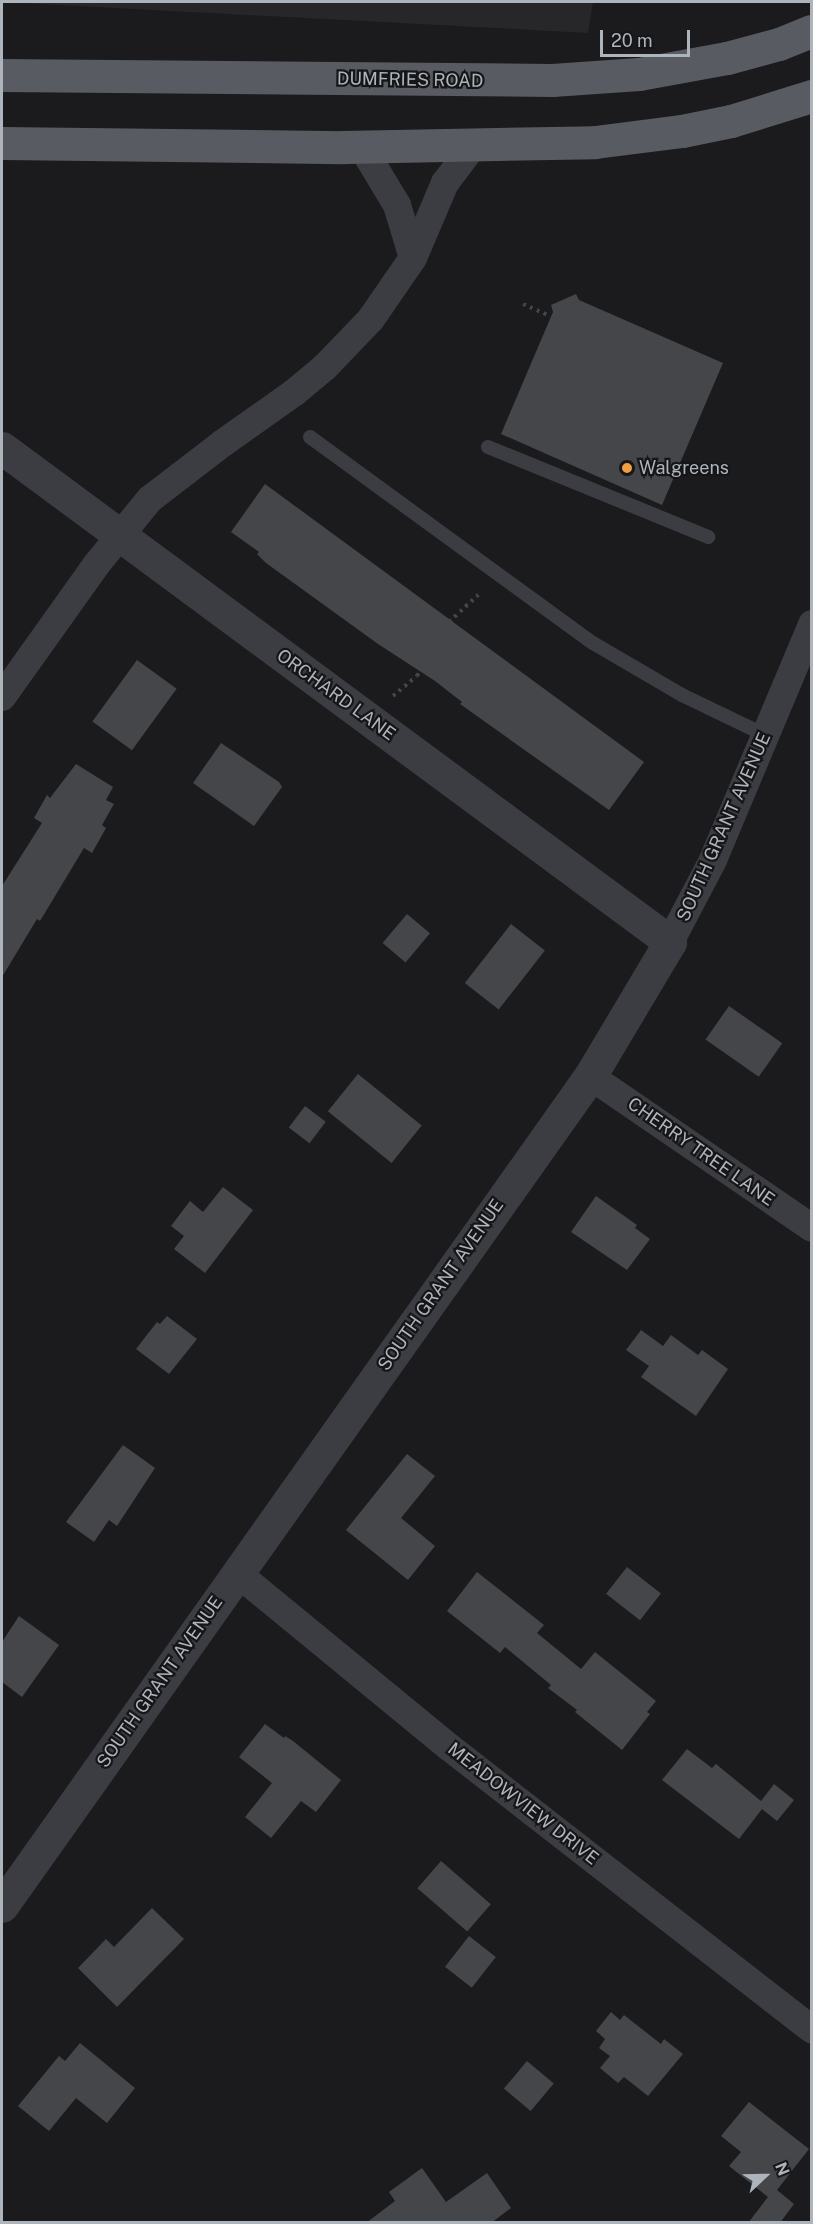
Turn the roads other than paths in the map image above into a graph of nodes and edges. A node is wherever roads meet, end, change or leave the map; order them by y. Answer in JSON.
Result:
{"nodes":[{"id":1,"x":812,"y":31,"type":"edge"},
{"id":2,"x":2,"y":75,"type":"edge"},
{"id":3,"x":812,"y":96,"type":"edge"},
{"id":4,"x":2,"y":143,"type":"edge"},
{"id":5,"x":473,"y":146,"type":"junction"},
{"id":6,"x":362,"y":147,"type":"junction"},
{"id":7,"x":413,"y":258,"type":"junction"},
{"id":8,"x":310,"y":437,"type":"dead end"},
{"id":9,"x":488,"y":447,"type":"dead end"},
{"id":10,"x":2,"y":448,"type":"edge"},
{"id":11,"x":119,"y":534,"type":"junction"},
{"id":12,"x":708,"y":537,"type":"dead end"},
{"id":13,"x":812,"y":624,"type":"edge"},
{"id":14,"x":2,"y":698,"type":"edge"},
{"id":15,"x":765,"y":735,"type":"junction"},
{"id":16,"x":670,"y":942,"type":"junction"},
{"id":17,"x":590,"y":1076,"type":"junction"},
{"id":18,"x":812,"y":1228,"type":"edge"},
{"id":19,"x":237,"y":1573,"type":"junction"},
{"id":20,"x":2,"y":1906,"type":"edge"},
{"id":21,"x":812,"y":2030,"type":"edge"}],
"edges":[{"from":1,"to":2,"type":"main road","name":"DUMFRIES ROAD"},
{"from":3,"to":5,"type":"main road"},
{"from":4,"to":6,"type":"main road"},
{"from":5,"to":6,"type":"main road"},
{"from":5,"to":7,"type":"street"},
{"from":6,"to":7,"type":"street"},
{"from":7,"to":11,"type":"street"},
{"from":8,"to":15,"type":"lane"},
{"from":9,"to":12,"type":"lane"},
{"from":10,"to":11,"type":"street","name":"ORCHARD LANE"},
{"from":11,"to":14,"type":"street"},
{"from":11,"to":16,"type":"street","name":"ORCHARD LANE"},
{"from":13,"to":15,"type":"street","name":"SOUTH GRANT AVENUE"},
{"from":15,"to":16,"type":"street","name":"SOUTH GRANT AVENUE"},
{"from":16,"to":17,"type":"street","name":"SOUTH GRANT AVENUE"},
{"from":17,"to":18,"type":"street","name":"CHERRY TREE LANE"},
{"from":17,"to":19,"type":"street","name":"SOUTH GRANT AVENUE"},
{"from":19,"to":20,"type":"street","name":"SOUTH GRANT AVENUE"},
{"from":19,"to":21,"type":"street","name":"MEADOWVIEW DRIVE"}]}
